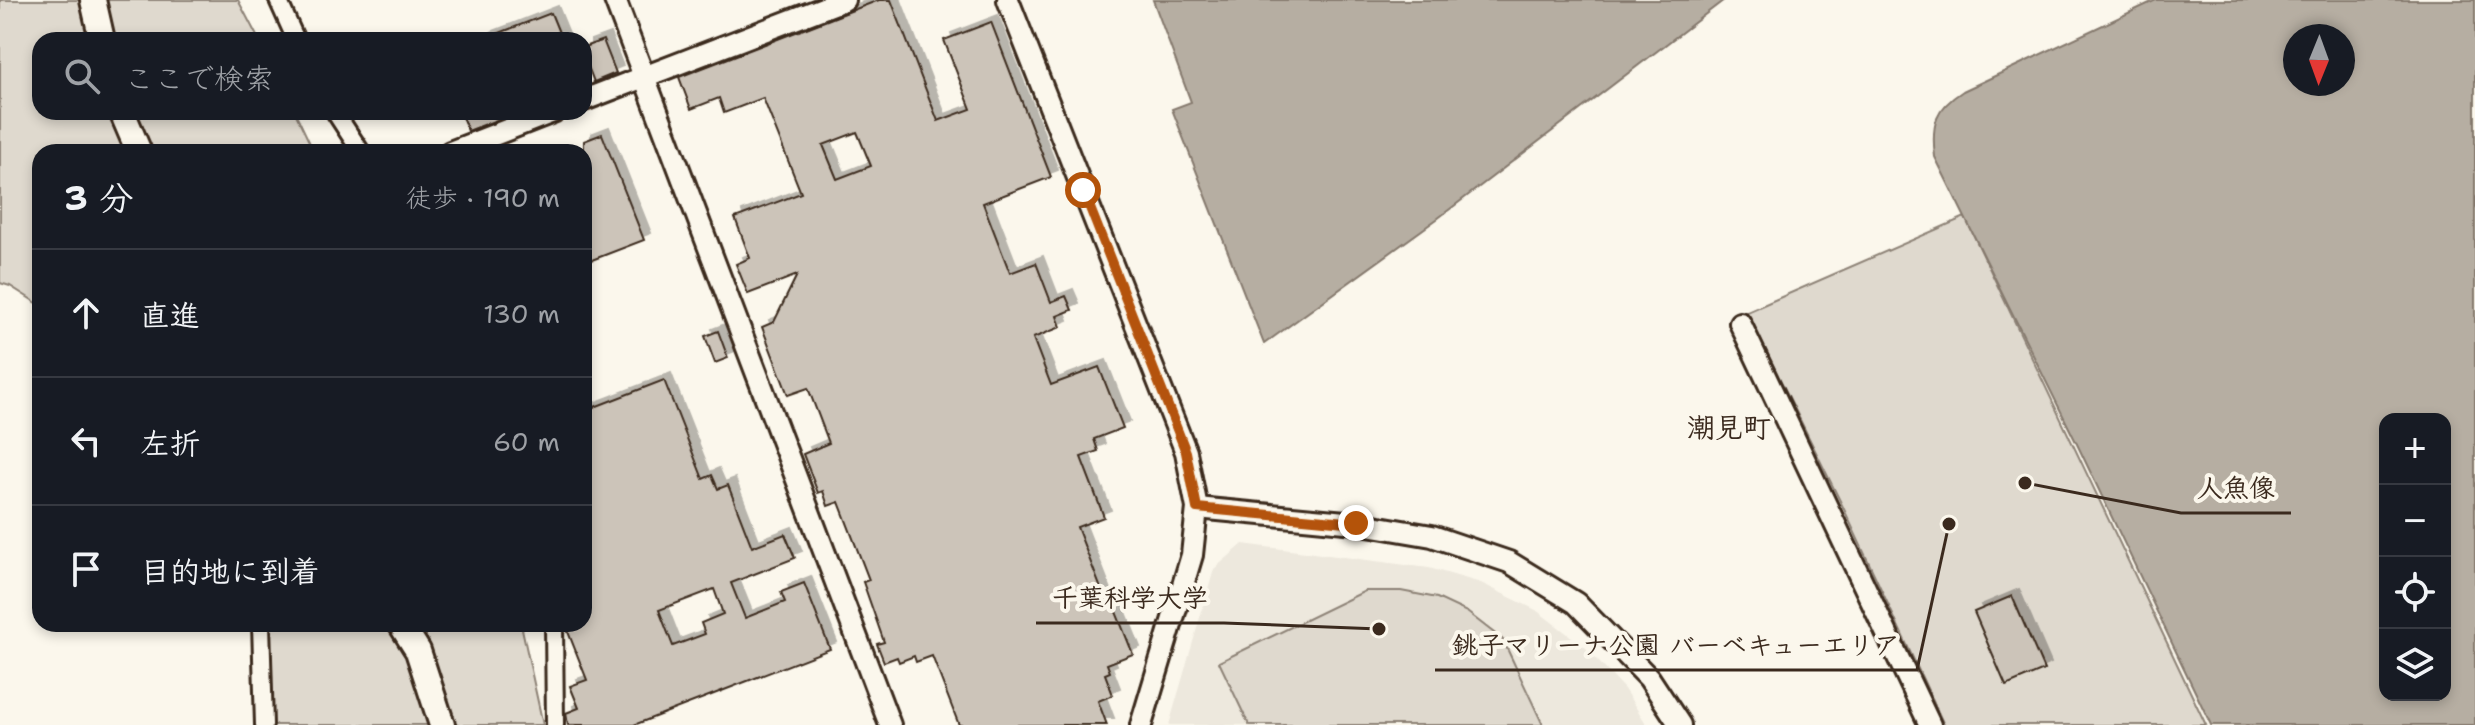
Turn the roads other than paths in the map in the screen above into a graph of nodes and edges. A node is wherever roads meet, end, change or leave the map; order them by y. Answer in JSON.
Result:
{"nodes":[{"id":1,"x":93,"y":0,"type":"edge"},
{"id":2,"x":278,"y":0,"type":"edge"},
{"id":3,"x":615,"y":0,"type":"edge"},
{"id":4,"x":844,"y":0,"type":"edge"},
{"id":5,"x":1008,"y":0,"type":"edge"},
{"id":6,"x":100,"y":32,"type":"edge"},
{"id":7,"x":292,"y":32,"type":"edge"},
{"id":8,"x":644,"y":76,"type":"junction"},
{"id":9,"x":592,"y":97,"type":"edge"},
{"id":10,"x":125,"y":120,"type":"edge"},
{"id":11,"x":340,"y":120,"type":"edge"},
{"id":12,"x":532,"y":120,"type":"edge"},
{"id":13,"x":136,"y":144,"type":"edge"},
{"id":14,"x":356,"y":144,"type":"edge"},
{"id":15,"x":471,"y":144,"type":"edge"},
{"id":16,"x":1740,"y":323,"type":"dead end"},
{"id":17,"x":1197,"y":508,"type":"junction"},
{"id":18,"x":261,"y":632,"type":"edge"},
{"id":19,"x":406,"y":632,"type":"edge"},
{"id":20,"x":554,"y":632,"type":"edge"},
{"id":21,"x":264,"y":725,"type":"edge"},
{"id":22,"x":442,"y":725,"type":"edge"},
{"id":23,"x":555,"y":725,"type":"edge"},
{"id":24,"x":890,"y":725,"type":"edge"},
{"id":25,"x":1141,"y":725,"type":"edge"},
{"id":26,"x":1680,"y":725,"type":"edge"},
{"id":27,"x":1930,"y":725,"type":"edge"}],
"edges":[{"from":1,"to":6,"type":"main road"},
{"from":2,"to":7,"type":"street"},
{"from":3,"to":8,"type":"street"},
{"from":4,"to":8,"type":"street"},
{"from":5,"to":17,"type":"street"},
{"from":8,"to":9,"type":"street"},
{"from":8,"to":24,"type":"street"},
{"from":10,"to":13,"type":"main road"},
{"from":11,"to":14,"type":"street"},
{"from":12,"to":15,"type":"street"},
{"from":16,"to":27,"type":"street"},
{"from":17,"to":25,"type":"street"},
{"from":17,"to":26,"type":"street"},
{"from":18,"to":21,"type":"street"},
{"from":19,"to":22,"type":"main road"},
{"from":20,"to":23,"type":"street"}]}
